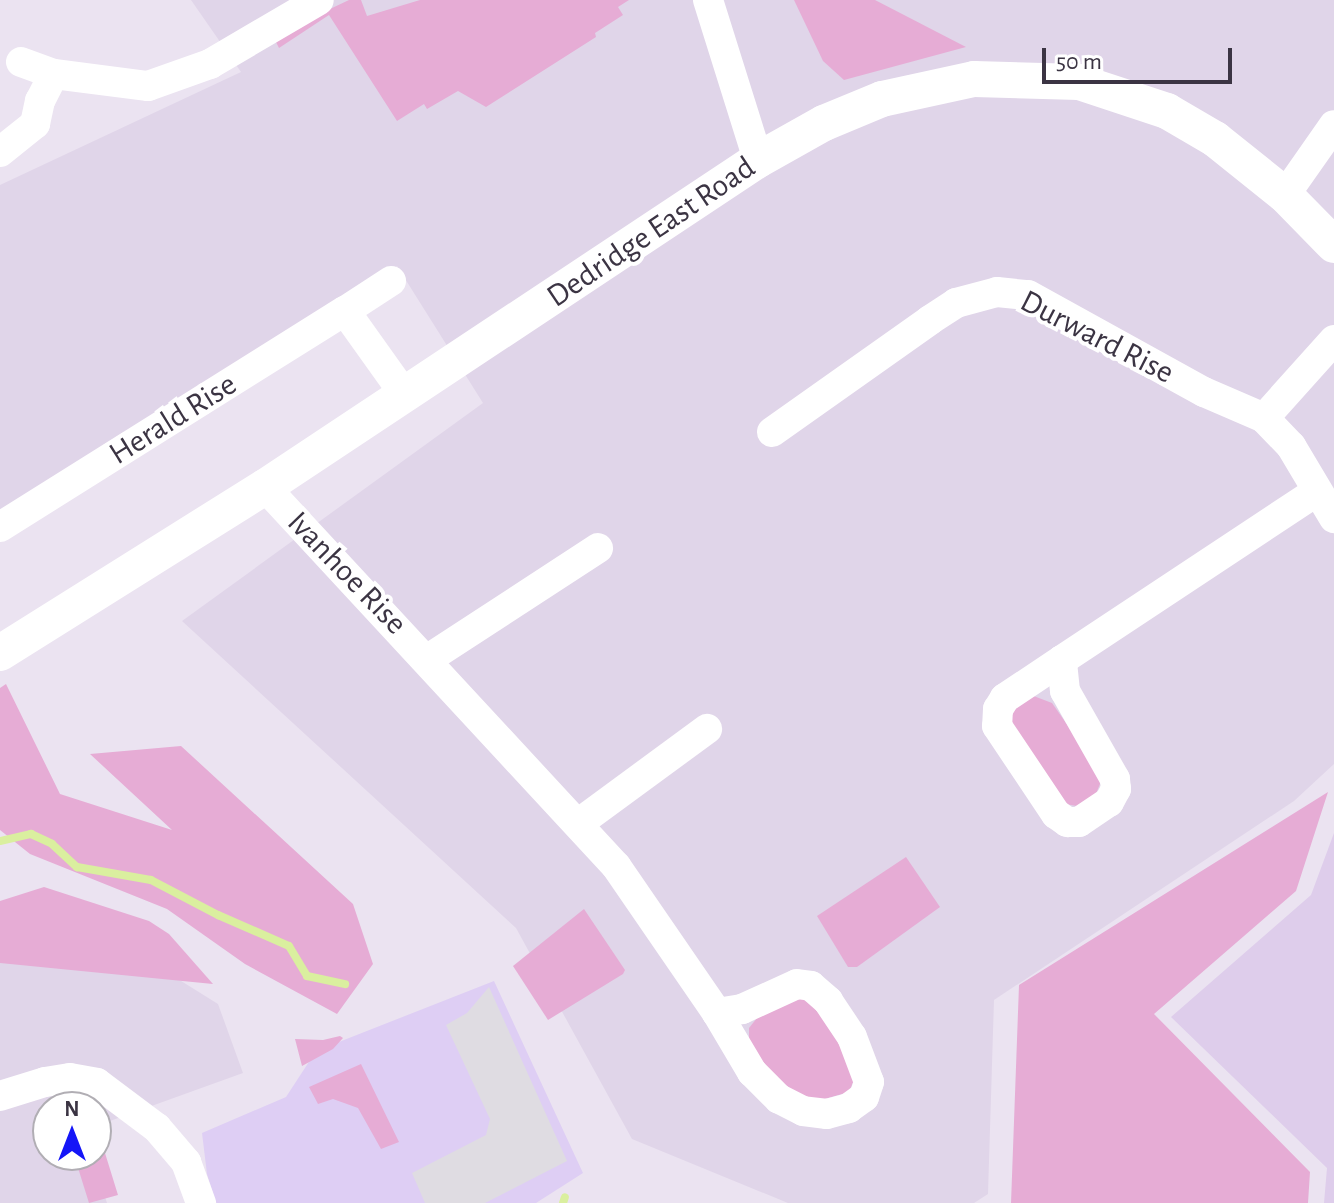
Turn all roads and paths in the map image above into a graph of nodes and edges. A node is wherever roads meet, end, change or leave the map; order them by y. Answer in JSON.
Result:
{"nodes":[{"id":1,"x":319,"y":0,"type":"edge"},
{"id":2,"x":708,"y":0,"type":"edge"},
{"id":3,"x":21,"y":62,"type":"dead end"},
{"id":4,"x":54,"y":74,"type":"junction"},
{"id":5,"x":1334,"y":125,"type":"edge"},
{"id":6,"x":0,"y":152,"type":"edge"},
{"id":7,"x":758,"y":160,"type":"junction"},
{"id":8,"x":1285,"y":195,"type":"junction"},
{"id":9,"x":1334,"y":245,"type":"edge"},
{"id":10,"x":391,"y":281,"type":"dead end"},
{"id":11,"x":345,"y":311,"type":"junction"},
{"id":12,"x":1334,"y":340,"type":"edge"},
{"id":13,"x":405,"y":395,"type":"junction"},
{"id":14,"x":1264,"y":418,"type":"junction"},
{"id":15,"x":772,"y":432,"type":"dead end"},
{"id":16,"x":265,"y":487,"type":"junction"},
{"id":17,"x":1316,"y":492,"type":"junction"},
{"id":18,"x":1334,"y":518,"type":"edge"},
{"id":19,"x":0,"y":527,"type":"edge"},
{"id":20,"x":598,"y":548,"type":"dead end"},
{"id":21,"x":0,"y":653,"type":"edge"},
{"id":22,"x":428,"y":659,"type":"junction"},
{"id":23,"x":1062,"y":660,"type":"junction"},
{"id":24,"x":707,"y":729,"type":"dead end"},
{"id":25,"x":579,"y":823,"type":"junction"},
{"id":26,"x":717,"y":1013,"type":"junction"},
{"id":27,"x":0,"y":1096,"type":"edge"},
{"id":28,"x":201,"y":1203,"type":"edge"}],
"edges":[{"from":1,"to":4,"type":"street"},
{"from":2,"to":7,"type":"street"},
{"from":3,"to":4,"type":"street"},
{"from":4,"to":6,"type":"street"},
{"from":5,"to":8,"type":"street"},
{"from":7,"to":8,"type":"street","name":"Dedridge East Road"},
{"from":7,"to":13,"type":"street","name":"Dedridge East Road"},
{"from":8,"to":9,"type":"street","name":"Dedridge East Road"},
{"from":10,"to":11,"type":"street","name":"Herald Rise"},
{"from":11,"to":13,"type":"street"},
{"from":11,"to":19,"type":"street","name":"Herald Rise"},
{"from":12,"to":14,"type":"street"},
{"from":13,"to":16,"type":"street","name":"Dedridge East Road"},
{"from":14,"to":15,"type":"street","name":"Durward Rise"},
{"from":14,"to":17,"type":"street","name":"Durward Rise"},
{"from":16,"to":21,"type":"street","name":"Dedridge East Road"},
{"from":16,"to":22,"type":"street","name":"Ivanhoe Rise"},
{"from":17,"to":18,"type":"street","name":"Durward Rise"},
{"from":17,"to":23,"type":"street"},
{"from":20,"to":22,"type":"street","name":"Ivanhoe Rise"},
{"from":22,"to":25,"type":"street","name":"Ivanhoe Rise"},
{"from":23,"to":23,"type":"street"},
{"from":24,"to":25,"type":"street"},
{"from":25,"to":26,"type":"street","name":"Ivanhoe Rise"},
{"from":26,"to":26,"type":"street","name":"Ivanhoe Rise"},
{"from":27,"to":28,"type":"street"}]}
